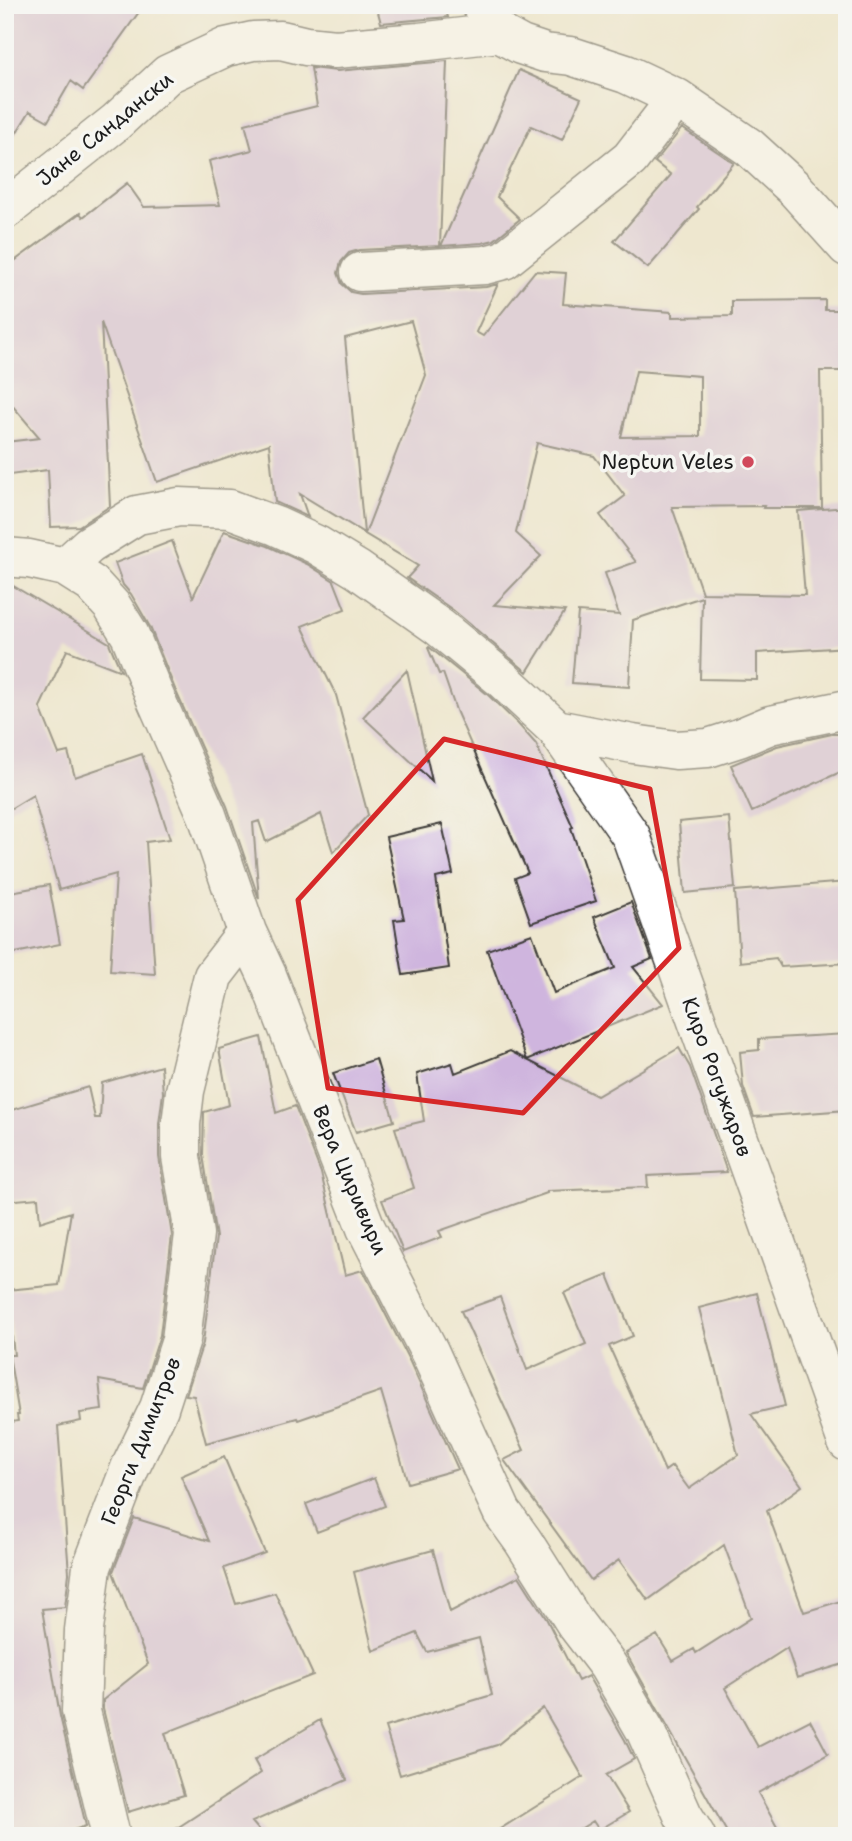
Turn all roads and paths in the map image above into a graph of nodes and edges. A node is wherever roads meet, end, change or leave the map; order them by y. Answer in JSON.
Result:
{"nodes":[{"id":1,"x":490,"y":19,"type":"edge"},
{"id":2,"x":677,"y":98,"type":"junction"},
{"id":3,"x":5,"y":210,"type":"edge"},
{"id":4,"x":847,"y":247,"type":"edge"},
{"id":5,"x":360,"y":272,"type":"dead end"},
{"id":6,"x":5,"y":557,"type":"edge"},
{"id":7,"x":65,"y":567,"type":"junction"},
{"id":8,"x":847,"y":709,"type":"edge"},
{"id":9,"x":556,"y":729,"type":"junction"},
{"id":10,"x":247,"y":932,"type":"junction"},
{"id":11,"x":847,"y":1441,"type":"edge"},
{"id":12,"x":111,"y":1836,"type":"edge"},
{"id":13,"x":696,"y":1836,"type":"edge"}],
"edges":[{"from":1,"to":2,"type":"street"},
{"from":1,"to":3,"type":"street","name":"Јане Сандански"},
{"from":2,"to":4,"type":"street"},
{"from":2,"to":5,"type":"street"},
{"from":6,"to":7,"type":"street","name":"Вера Циривири"},
{"from":7,"to":9,"type":"street","name":"Киро Рогужаров"},
{"from":7,"to":10,"type":"street","name":"Вера Циривири"},
{"from":8,"to":9,"type":"street"},
{"from":9,"to":11,"type":"street","name":"Киро Рогужаров"},
{"from":10,"to":12,"type":"street","name":"Георги Димитров"},
{"from":10,"to":13,"type":"street","name":"Вера Циривири"}]}
